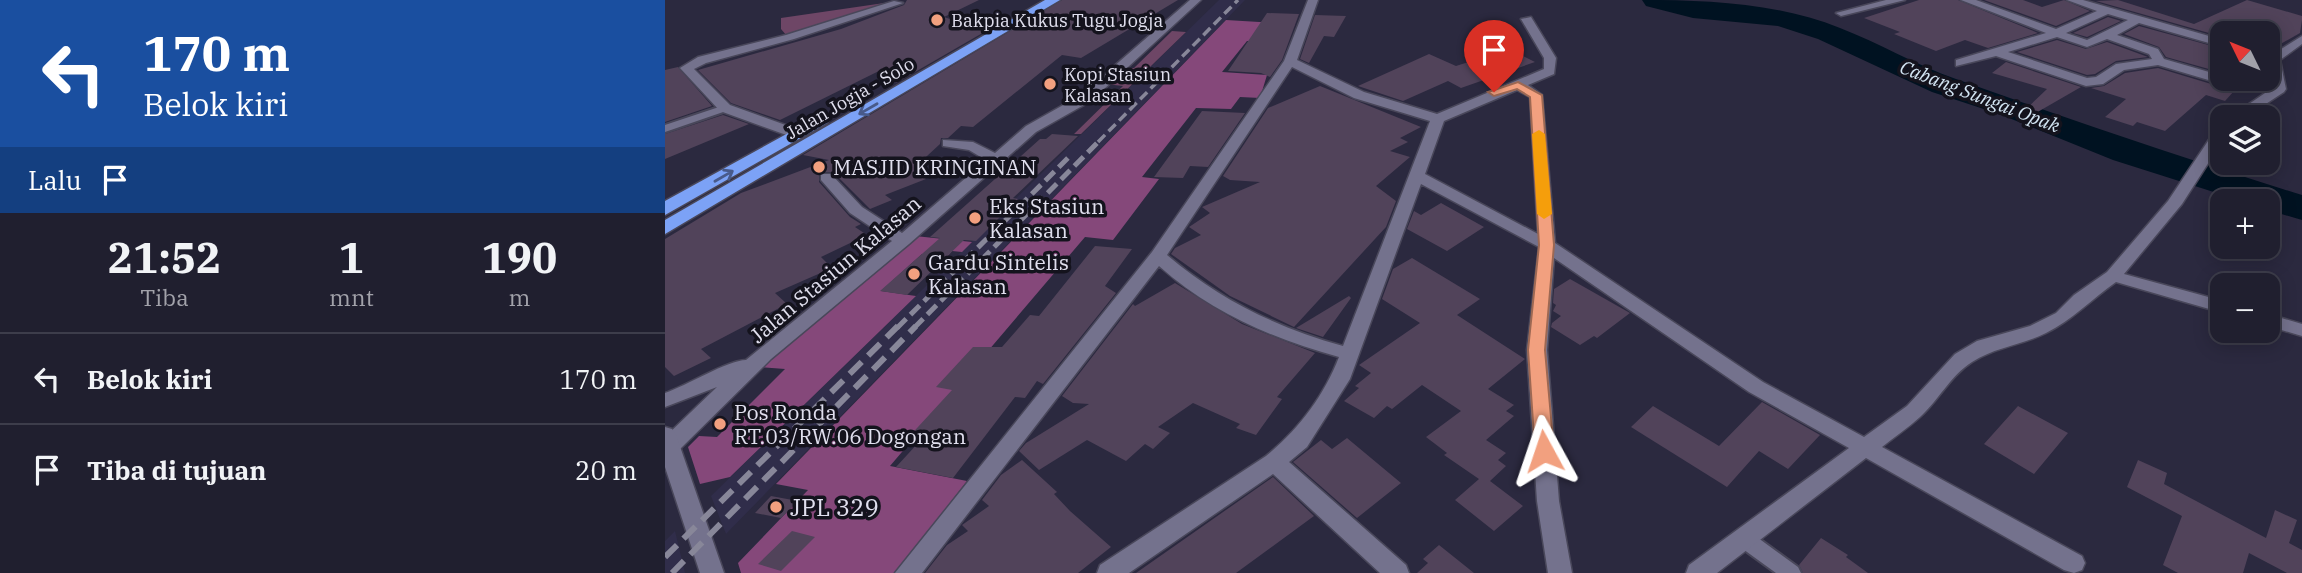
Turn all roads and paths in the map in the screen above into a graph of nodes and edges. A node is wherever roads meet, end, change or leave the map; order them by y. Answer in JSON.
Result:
{"nodes":[{"id":1,"x":1032,"y":0,"type":"edge"},
{"id":2,"x":1054,"y":0,"type":"edge"},
{"id":3,"x":1196,"y":0,"type":"edge"},
{"id":4,"x":1313,"y":0,"type":"edge"},
{"id":5,"x":1900,"y":0,"type":"edge"},
{"id":6,"x":1966,"y":0,"type":"edge"},
{"id":7,"x":2072,"y":0,"type":"edge"},
{"id":8,"x":898,"y":3,"type":"dead end"},
{"id":9,"x":2108,"y":10,"type":"junction"},
{"id":10,"x":1841,"y":13,"type":"dead end"},
{"id":11,"x":1527,"y":19,"type":"dead end"},
{"id":12,"x":2138,"y":19,"type":"junction"},
{"id":13,"x":2175,"y":30,"type":"junction"},
{"id":14,"x":2054,"y":34,"type":"junction"},
{"id":15,"x":2107,"y":35,"type":"junction"},
{"id":16,"x":2302,"y":38,"type":"edge"},
{"id":17,"x":2210,"y":40,"type":"edge"},
{"id":18,"x":2142,"y":48,"type":"junction"},
{"id":19,"x":1994,"y":51,"type":"junction"},
{"id":20,"x":2280,"y":53,"type":"edge"},
{"id":21,"x":1290,"y":61,"type":"junction"},
{"id":22,"x":2159,"y":61,"type":"junction"},
{"id":23,"x":1960,"y":63,"type":"dead end"},
{"id":24,"x":2210,"y":76,"type":"edge"},
{"id":25,"x":1518,"y":85,"type":"junction"},
{"id":26,"x":2277,"y":91,"type":"edge"},
{"id":27,"x":2255,"y":105,"type":"edge"},
{"id":28,"x":725,"y":108,"type":"junction"},
{"id":29,"x":1438,"y":119,"type":"junction"},
{"id":30,"x":665,"y":129,"type":"edge"},
{"id":31,"x":797,"y":134,"type":"junction"},
{"id":32,"x":948,"y":143,"type":"dead end"},
{"id":33,"x":2210,"y":148,"type":"edge"},
{"id":34,"x":990,"y":165,"type":"junction"},
{"id":35,"x":1418,"y":176,"type":"junction"},
{"id":36,"x":826,"y":177,"type":"dead end"},
{"id":37,"x":665,"y":209,"type":"edge"},
{"id":38,"x":665,"y":228,"type":"edge"},
{"id":39,"x":903,"y":241,"type":"junction"},
{"id":40,"x":1547,"y":245,"type":"junction"},
{"id":41,"x":1158,"y":257,"type":"junction"},
{"id":42,"x":2113,"y":276,"type":"junction"},
{"id":43,"x":2210,"y":303,"type":"edge"},
{"id":44,"x":2280,"y":324,"type":"edge"},
{"id":45,"x":2302,"y":330,"type":"edge"},
{"id":46,"x":764,"y":354,"type":"junction"},
{"id":47,"x":1350,"y":354,"type":"junction"},
{"id":48,"x":665,"y":400,"type":"edge"},
{"id":49,"x":667,"y":441,"type":"edge"},
{"id":50,"x":1865,"y":447,"type":"junction"},
{"id":51,"x":1274,"y":462,"type":"junction"},
{"id":52,"x":1743,"y":538,"type":"junction"},
{"id":53,"x":2073,"y":563,"type":"dead end"},
{"id":54,"x":712,"y":573,"type":"edge"},
{"id":55,"x":907,"y":573,"type":"edge"},
{"id":56,"x":1109,"y":573,"type":"edge"},
{"id":57,"x":1397,"y":573,"type":"edge"},
{"id":58,"x":1560,"y":573,"type":"edge"},
{"id":59,"x":1698,"y":573,"type":"edge"},
{"id":60,"x":1791,"y":573,"type":"edge"}],
"edges":[{"from":1,"to":31,"type":"highway","name":"Jalan Jogja - Solo"},
{"from":2,"to":38,"type":"highway","name":"Jalan Jogja - Solo","one_way":true},
{"from":3,"to":34,"type":"street","name":"Jalan Stasiun Kalasan"},
{"from":4,"to":21,"type":"street"},
{"from":5,"to":10,"type":"street"},
{"from":6,"to":14,"type":"street"},
{"from":7,"to":9,"type":"street"},
{"from":8,"to":28,"type":"street"},
{"from":9,"to":12,"type":"street"},
{"from":9,"to":14,"type":"street"},
{"from":11,"to":25,"type":"street"},
{"from":12,"to":13,"type":"street"},
{"from":12,"to":15,"type":"street"},
{"from":13,"to":17,"type":"street"},
{"from":13,"to":18,"type":"street"},
{"from":14,"to":15,"type":"street"},
{"from":14,"to":19,"type":"street"},
{"from":15,"to":18,"type":"street"},
{"from":16,"to":20,"type":"street"},
{"from":18,"to":22,"type":"street"},
{"from":19,"to":22,"type":"street"},
{"from":19,"to":23,"type":"street"},
{"from":21,"to":29,"type":"street"},
{"from":21,"to":41,"type":"street"},
{"from":22,"to":24,"type":"street"},
{"from":25,"to":29,"type":"street"},
{"from":25,"to":40,"type":"street"},
{"from":26,"to":27,"type":"street"},
{"from":28,"to":30,"type":"lane"},
{"from":28,"to":31,"type":"street"},
{"from":29,"to":35,"type":"street"},
{"from":37,"to":31,"type":"highway","name":"Jalan Jogja - Solo","one_way":true},
{"from":32,"to":34,"type":"street"},
{"from":33,"to":42,"type":"street"},
{"from":34,"to":39,"type":"street","name":"Jalan Stasiun Kalasan"},
{"from":35,"to":40,"type":"street"},
{"from":35,"to":47,"type":"street"},
{"from":36,"to":39,"type":"street"},
{"from":39,"to":46,"type":"street","name":"Jalan Stasiun Kalasan"},
{"from":40,"to":50,"type":"street"},
{"from":40,"to":58,"type":"street"},
{"from":41,"to":47,"type":"street"},
{"from":41,"to":55,"type":"street"},
{"from":42,"to":43,"type":"street"},
{"from":42,"to":50,"type":"street"},
{"from":44,"to":45,"type":"street"},
{"from":46,"to":48,"type":"street"},
{"from":46,"to":49,"type":"street","name":"Jalan Stasiun Kalasan"},
{"from":47,"to":51,"type":"street"},
{"from":49,"to":54,"type":"street"},
{"from":50,"to":52,"type":"street"},
{"from":50,"to":53,"type":"street"},
{"from":51,"to":56,"type":"street"},
{"from":51,"to":57,"type":"street"},
{"from":52,"to":59,"type":"street"},
{"from":52,"to":60,"type":"lane"}]}
